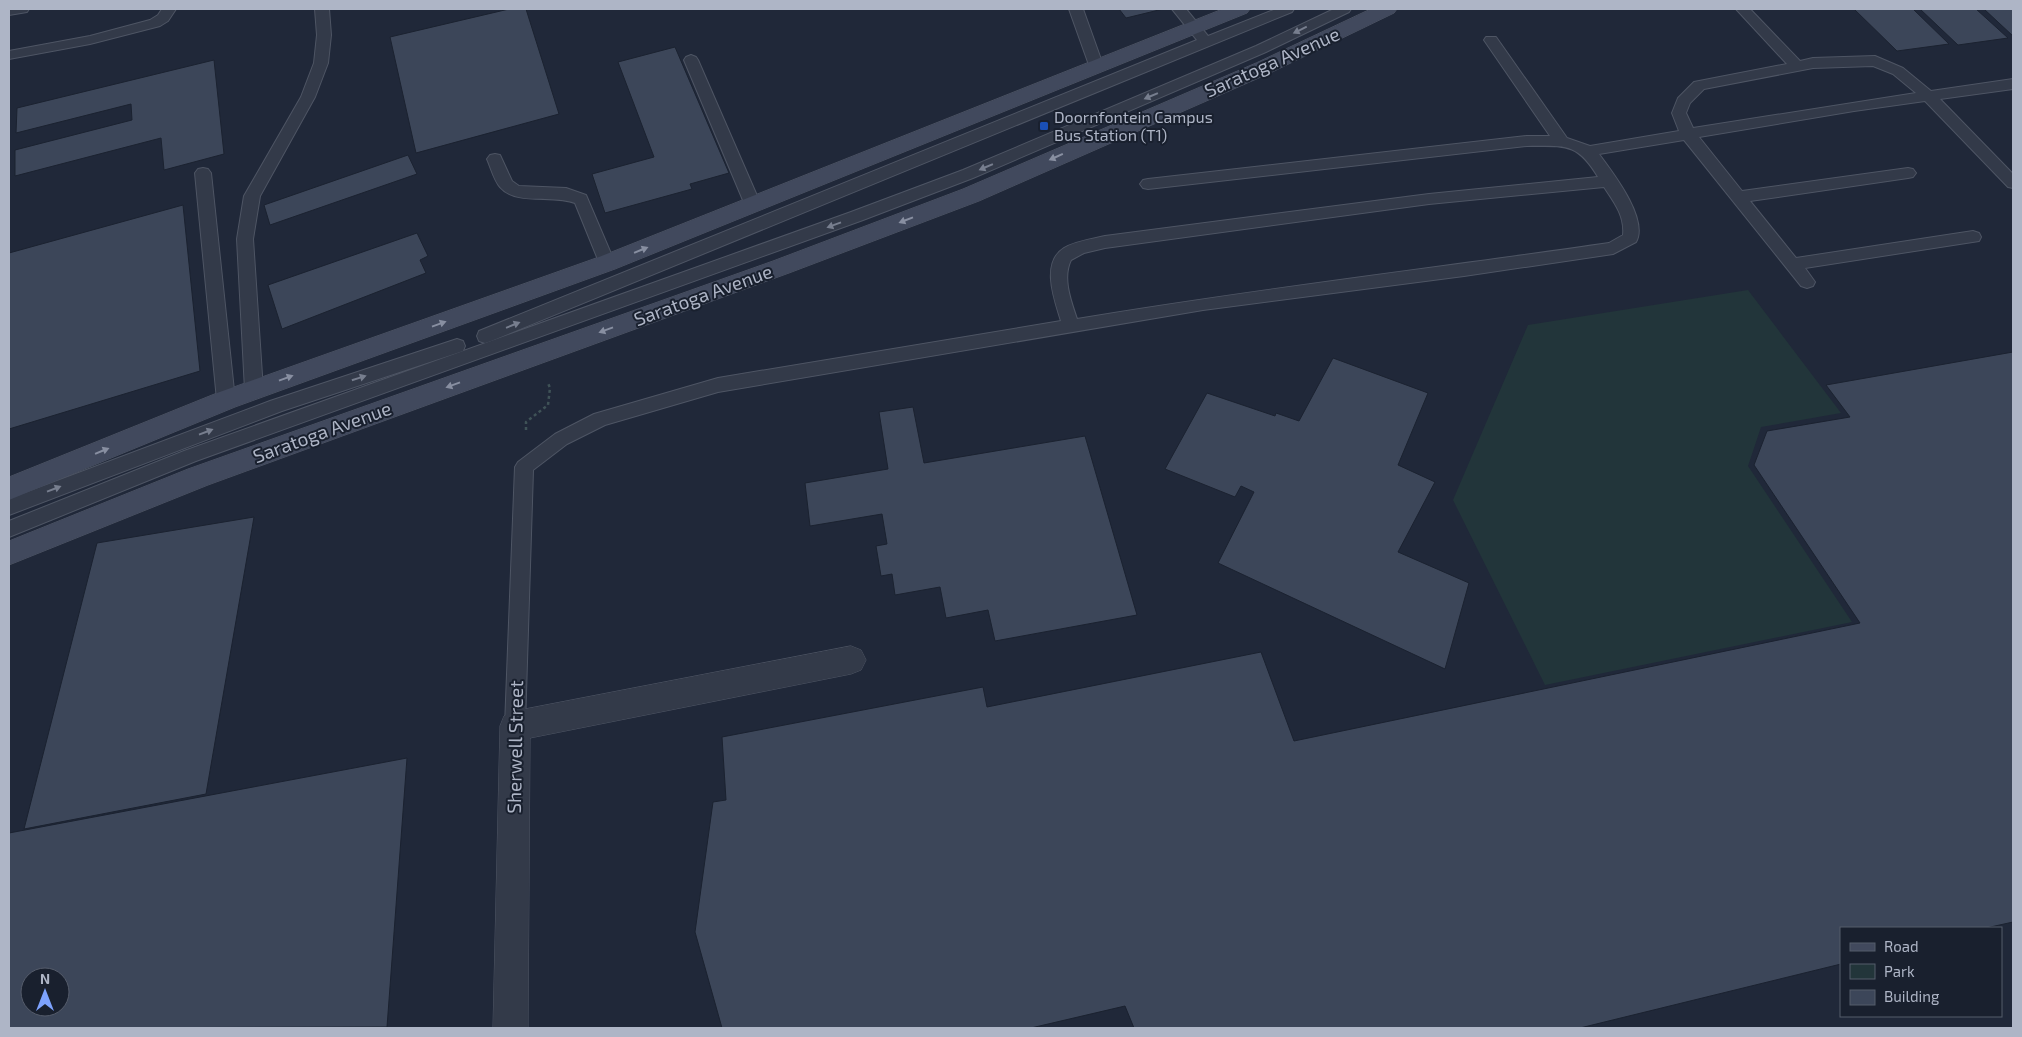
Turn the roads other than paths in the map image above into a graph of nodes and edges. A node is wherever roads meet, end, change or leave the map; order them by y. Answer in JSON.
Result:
{"nodes":[{"id":1,"x":22,"y":9,"type":"edge"},
{"id":2,"x":169,"y":9,"type":"edge"},
{"id":3,"x":322,"y":9,"type":"edge"},
{"id":4,"x":1076,"y":9,"type":"edge"},
{"id":5,"x":1179,"y":9,"type":"edge"},
{"id":6,"x":1240,"y":9,"type":"edge"},
{"id":7,"x":1287,"y":9,"type":"edge"},
{"id":8,"x":1344,"y":9,"type":"edge"},
{"id":9,"x":1387,"y":9,"type":"edge"},
{"id":10,"x":1743,"y":9,"type":"edge"},
{"id":11,"x":9,"y":11,"type":"edge"},
{"id":12,"x":1200,"y":34,"type":"junction"},
{"id":13,"x":1491,"y":40,"type":"dead end"},
{"id":14,"x":9,"y":55,"type":"edge"},
{"id":15,"x":691,"y":60,"type":"dead end"},
{"id":16,"x":1096,"y":65,"type":"junction"},
{"id":17,"x":1797,"y":66,"type":"junction"},
{"id":18,"x":2013,"y":84,"type":"edge"},
{"id":19,"x":1929,"y":96,"type":"junction"},
{"id":20,"x":1686,"y":133,"type":"junction"},
{"id":21,"x":1563,"y":143,"type":"junction"},
{"id":22,"x":1589,"y":151,"type":"junction"},
{"id":23,"x":495,"y":159,"type":"dead end"},
{"id":24,"x":203,"y":173,"type":"dead end"},
{"id":25,"x":1908,"y":173,"type":"dead end"},
{"id":26,"x":1607,"y":181,"type":"junction"},
{"id":27,"x":2013,"y":183,"type":"edge"},
{"id":28,"x":1148,"y":184,"type":"dead end"},
{"id":29,"x":1738,"y":197,"type":"junction"},
{"id":30,"x":752,"y":205,"type":"junction"},
{"id":31,"x":1973,"y":237,"type":"dead end"},
{"id":32,"x":607,"y":263,"type":"junction"},
{"id":33,"x":1793,"y":264,"type":"junction"},
{"id":34,"x":1807,"y":282,"type":"dead end"},
{"id":35,"x":1071,"y":327,"type":"junction"},
{"id":36,"x":254,"y":390,"type":"junction"},
{"id":37,"x":226,"y":400,"type":"junction"},
{"id":38,"x":9,"y":489,"type":"edge"},
{"id":39,"x":9,"y":507,"type":"edge"},
{"id":40,"x":9,"y":529,"type":"edge"},
{"id":41,"x":9,"y":553,"type":"edge"},
{"id":42,"x":851,"y":660,"type":"dead end"},
{"id":43,"x":515,"y":726,"type":"junction"},
{"id":44,"x":510,"y":1028,"type":"edge"}],
"edges":[{"from":1,"to":11,"type":"lane"},
{"from":2,"to":14,"type":"lane"},
{"from":3,"to":36,"type":"lane"},
{"from":4,"to":16,"type":"lane"},
{"from":5,"to":12,"type":"lane"},
{"from":6,"to":12,"type":"main road"},
{"from":7,"to":12,"type":"lane"},
{"from":8,"to":40,"type":"lane","one_way":true},
{"from":9,"to":41,"type":"main road","name":"Saratoga Avenue","one_way":true},
{"from":10,"to":17,"type":"lane"},
{"from":12,"to":16,"type":"main road"},
{"from":39,"to":12,"type":"lane","one_way":true},
{"from":13,"to":21,"type":"lane"},
{"from":15,"to":30,"type":"lane"},
{"from":16,"to":30,"type":"main road"},
{"from":17,"to":19,"type":"lane"},
{"from":17,"to":20,"type":"lane"},
{"from":18,"to":19,"type":"lane"},
{"from":19,"to":20,"type":"lane"},
{"from":19,"to":27,"type":"lane"},
{"from":20,"to":22,"type":"lane"},
{"from":20,"to":29,"type":"lane"},
{"from":21,"to":22,"type":"lane"},
{"from":21,"to":28,"type":"lane"},
{"from":22,"to":26,"type":"lane"},
{"from":23,"to":32,"type":"lane"},
{"from":24,"to":37,"type":"lane"},
{"from":25,"to":29,"type":"lane"},
{"from":26,"to":35,"type":"lane"},
{"from":26,"to":35,"type":"lane"},
{"from":29,"to":33,"type":"lane"},
{"from":32,"to":30,"type":"main road","one_way":true},
{"from":31,"to":33,"type":"lane"},
{"from":36,"to":32,"type":"main road","one_way":true},
{"from":33,"to":34,"type":"lane"},
{"from":35,"to":43,"type":"lane","name":"Sherwell Street"},
{"from":36,"to":37,"type":"main road"},
{"from":38,"to":37,"type":"main road","one_way":true},
{"from":42,"to":43,"type":"street"},
{"from":43,"to":44,"type":"street","name":"Sherwell Street"}]}
